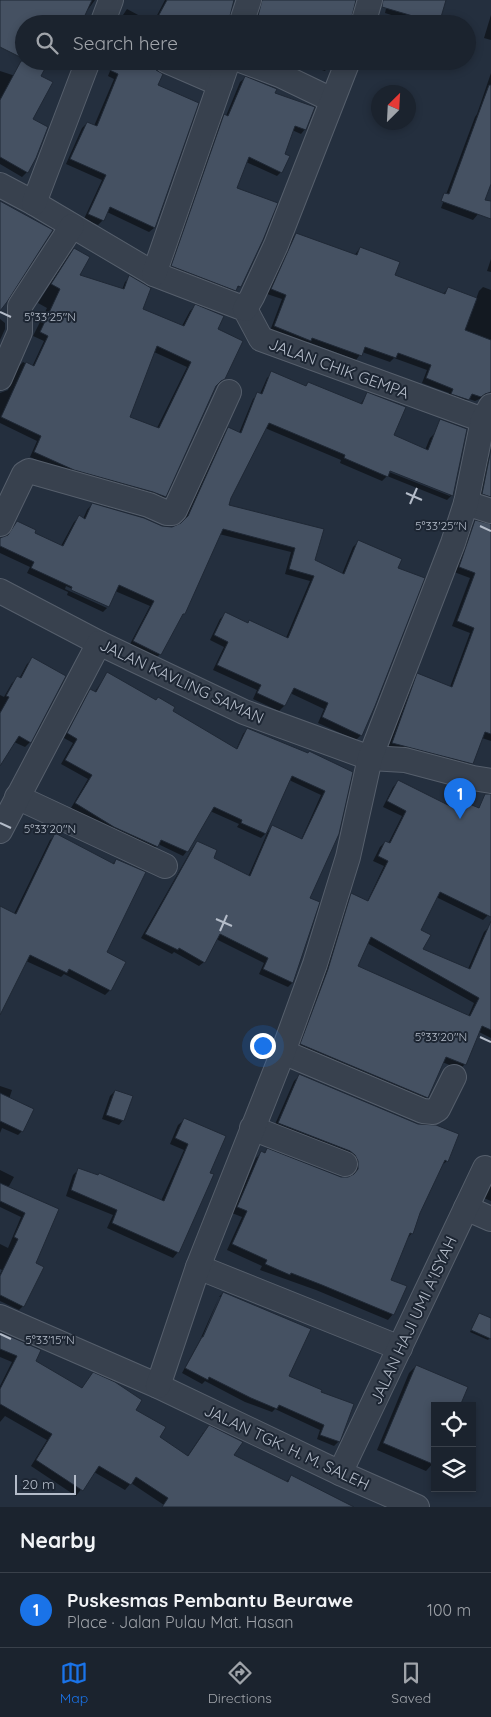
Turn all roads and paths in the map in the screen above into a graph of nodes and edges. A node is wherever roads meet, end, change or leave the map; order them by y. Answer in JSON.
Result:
{"nodes":[{"id":1,"x":111,"y":0,"type":"edge"},
{"id":2,"x":249,"y":0,"type":"edge"},
{"id":3,"x":370,"y":0,"type":"edge"},
{"id":4,"x":105,"y":15,"type":"edge"},
{"id":5,"x":244,"y":15,"type":"edge"},
{"id":6,"x":366,"y":15,"type":"edge"},
{"id":7,"x":85,"y":70,"type":"edge"},
{"id":8,"x":188,"y":70,"type":"edge"},
{"id":9,"x":225,"y":70,"type":"edge"},
{"id":10,"x":267,"y":70,"type":"edge"},
{"id":11,"x":344,"y":70,"type":"edge"},
{"id":12,"x":220,"y":84,"type":"junction"},
{"id":13,"x":332,"y":100,"type":"junction"},
{"id":14,"x":0,"y":185,"type":"edge"},
{"id":15,"x":34,"y":203,"type":"junction"},
{"id":16,"x":72,"y":226,"type":"junction"},
{"id":17,"x":154,"y":274,"type":"junction"},
{"id":18,"x":245,"y":309,"type":"junction"},
{"id":19,"x":0,"y":378,"type":"edge"},
{"id":20,"x":229,"y":392,"type":"dead end"},
{"id":21,"x":487,"y":413,"type":"edge"},
{"id":22,"x":466,"y":503,"type":"junction"},
{"id":23,"x":491,"y":511,"type":"edge"},
{"id":24,"x":0,"y":524,"type":"edge"},
{"id":25,"x":0,"y":591,"type":"edge"},
{"id":26,"x":99,"y":643,"type":"junction"},
{"id":27,"x":370,"y":758,"type":"junction"},
{"id":28,"x":491,"y":781,"type":"edge"},
{"id":29,"x":17,"y":797,"type":"junction"},
{"id":30,"x":0,"y":831,"type":"edge"},
{"id":31,"x":165,"y":866,"type":"dead end"},
{"id":32,"x":283,"y":1052,"type":"junction"},
{"id":33,"x":454,"y":1077,"type":"dead end"},
{"id":34,"x":252,"y":1128,"type":"junction"},
{"id":35,"x":345,"y":1164,"type":"dead end"},
{"id":36,"x":484,"y":1168,"type":"dead end"},
{"id":37,"x":466,"y":1208,"type":"junction"},
{"id":38,"x":491,"y":1219,"type":"edge"},
{"id":39,"x":198,"y":1267,"type":"junction"},
{"id":40,"x":0,"y":1317,"type":"edge"},
{"id":41,"x":400,"y":1348,"type":"junction"},
{"id":42,"x":158,"y":1386,"type":"junction"},
{"id":43,"x":340,"y":1473,"type":"junction"},
{"id":44,"x":417,"y":1507,"type":"edge"}],
"edges":[{"from":1,"to":4,"type":"street"},
{"from":2,"to":5,"type":"street"},
{"from":3,"to":6,"type":"street"},
{"from":7,"to":15,"type":"street"},
{"from":8,"to":12,"type":"street"},
{"from":9,"to":12,"type":"street"},
{"from":10,"to":13,"type":"street"},
{"from":11,"to":13,"type":"street"},
{"from":12,"to":17,"type":"street"},
{"from":13,"to":18,"type":"street"},
{"from":14,"to":15,"type":"street"},
{"from":15,"to":16,"type":"street"},
{"from":16,"to":17,"type":"street"},
{"from":16,"to":19,"type":"street"},
{"from":17,"to":18,"type":"street"},
{"from":18,"to":21,"type":"street","name":"JALAN CHIK GEMPA"},
{"from":20,"to":24,"type":"street"},
{"from":21,"to":22,"type":"street"},
{"from":22,"to":23,"type":"street"},
{"from":22,"to":27,"type":"street"},
{"from":25,"to":26,"type":"street","name":"JALAN KAVLING SAMAN"},
{"from":26,"to":27,"type":"street","name":"JALAN KAVLING SAMAN"},
{"from":26,"to":29,"type":"street"},
{"from":27,"to":28,"type":"street","name":"JALAN KAVLING SAMAN"},
{"from":27,"to":32,"type":"street"},
{"from":29,"to":30,"type":"street"},
{"from":29,"to":31,"type":"street"},
{"from":32,"to":33,"type":"street"},
{"from":32,"to":34,"type":"street"},
{"from":34,"to":35,"type":"street"},
{"from":34,"to":39,"type":"street"},
{"from":36,"to":37,"type":"street","name":"JALAN HAJI UMI A'ISYAH"},
{"from":37,"to":38,"type":"street"},
{"from":37,"to":41,"type":"street","name":"JALAN HAJI UMI A'ISYAH"},
{"from":39,"to":41,"type":"street"},
{"from":39,"to":42,"type":"street"},
{"from":40,"to":42,"type":"street","name":"JALAN TGK. H. M. SALEH"},
{"from":41,"to":43,"type":"street","name":"JALAN HAJI UMI A'ISYAH"},
{"from":42,"to":43,"type":"street","name":"JALAN TGK. H. M. SALEH"},
{"from":43,"to":44,"type":"street","name":"JALAN TGK. H. M. SALEH"}]}
